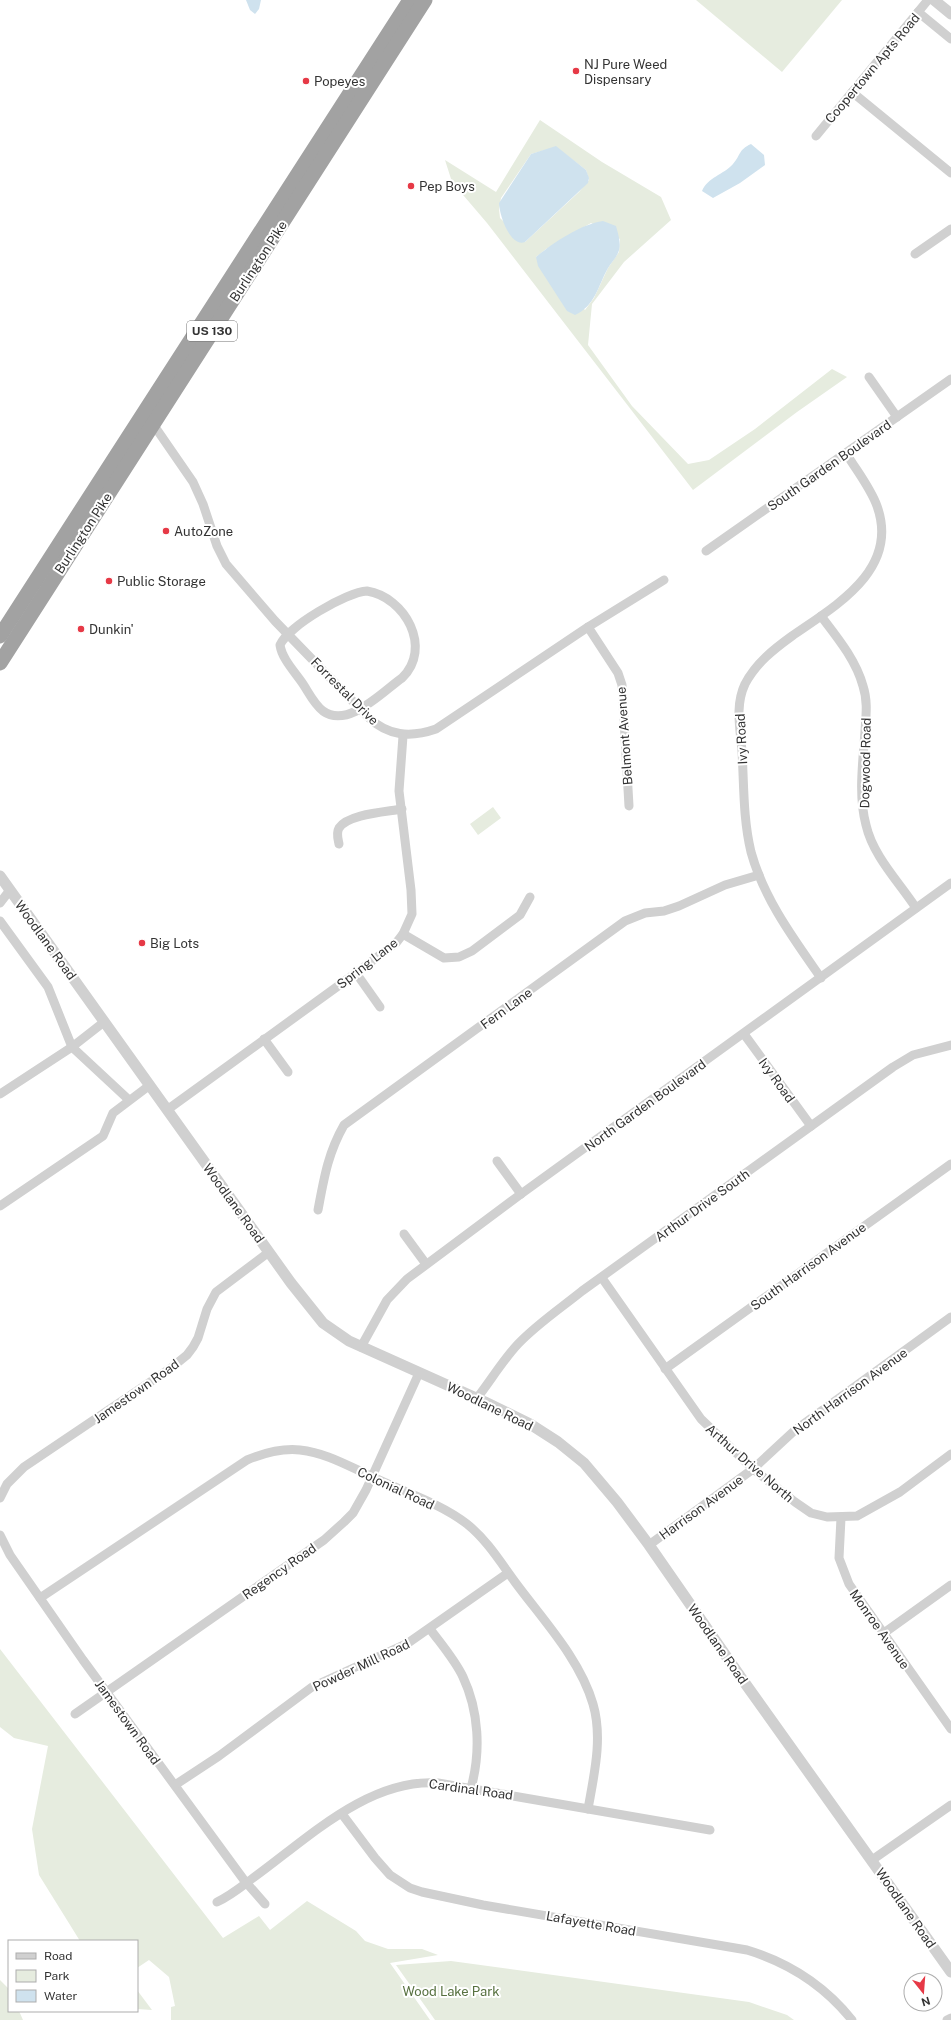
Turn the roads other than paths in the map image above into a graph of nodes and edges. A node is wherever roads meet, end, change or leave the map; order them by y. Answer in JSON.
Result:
{"nodes":[{"id":1,"x":410,"y":0,"type":"edge"},
{"id":2,"x":425,"y":0,"type":"edge"},
{"id":3,"x":928,"y":0,"type":"edge"},
{"id":4,"x":934,"y":0,"type":"edge"},
{"id":5,"x":918,"y":12,"type":"junction"},
{"id":6,"x":951,"y":14,"type":"edge"},
{"id":7,"x":951,"y":39,"type":"edge"},
{"id":8,"x":852,"y":92,"type":"junction"},
{"id":9,"x":816,"y":136,"type":"dead end"},
{"id":10,"x":951,"y":173,"type":"edge"},
{"id":11,"x":951,"y":229,"type":"edge"},
{"id":12,"x":915,"y":254,"type":"dead end"},
{"id":13,"x":869,"y":377,"type":"dead end"},
{"id":14,"x":951,"y":380,"type":"edge"},
{"id":15,"x":897,"y":417,"type":"junction"},
{"id":16,"x":153,"y":424,"type":"junction"},
{"id":17,"x":846,"y":453,"type":"junction"},
{"id":18,"x":706,"y":551,"type":"dead end"},
{"id":19,"x":664,"y":580,"type":"dead end"},
{"id":20,"x":821,"y":616,"type":"junction"},
{"id":21,"x":4,"y":626,"type":"edge"},
{"id":22,"x":588,"y":627,"type":"junction"},
{"id":23,"x":288,"y":634,"type":"junction"},
{"id":24,"x":0,"y":636,"type":"edge"},
{"id":25,"x":0,"y":663,"type":"edge"},
{"id":26,"x":360,"y":709,"type":"junction"},
{"id":27,"x":403,"y":736,"type":"junction"},
{"id":28,"x":629,"y":806,"type":"dead end"},
{"id":29,"x":402,"y":810,"type":"junction"},
{"id":30,"x":339,"y":844,"type":"dead end"},
{"id":31,"x":759,"y":875,"type":"junction"},
{"id":32,"x":0,"y":876,"type":"edge"},
{"id":33,"x":951,"y":883,"type":"edge"},
{"id":34,"x":10,"y":890,"type":"junction"},
{"id":35,"x":530,"y":897,"type":"dead end"},
{"id":36,"x":0,"y":903,"type":"edge"},
{"id":37,"x":916,"y":908,"type":"junction"},
{"id":38,"x":0,"y":921,"type":"edge"},
{"id":39,"x":403,"y":934,"type":"junction"},
{"id":40,"x":356,"y":973,"type":"junction"},
{"id":41,"x":821,"y":978,"type":"junction"},
{"id":42,"x":380,"y":1006,"type":"dead end"},
{"id":43,"x":104,"y":1022,"type":"junction"},
{"id":44,"x":744,"y":1034,"type":"junction"},
{"id":45,"x":264,"y":1039,"type":"junction"},
{"id":46,"x":951,"y":1045,"type":"edge"},
{"id":47,"x":72,"y":1047,"type":"junction"},
{"id":48,"x":288,"y":1072,"type":"dead end"},
{"id":49,"x":150,"y":1085,"type":"junction"},
{"id":50,"x":0,"y":1094,"type":"edge"},
{"id":51,"x":129,"y":1100,"type":"junction"},
{"id":52,"x":167,"y":1110,"type":"junction"},
{"id":53,"x":811,"y":1126,"type":"junction"},
{"id":54,"x":497,"y":1161,"type":"dead end"},
{"id":55,"x":951,"y":1164,"type":"edge"},
{"id":56,"x":520,"y":1194,"type":"junction"},
{"id":57,"x":0,"y":1206,"type":"edge"},
{"id":58,"x":318,"y":1210,"type":"dead end"},
{"id":59,"x":404,"y":1234,"type":"dead end"},
{"id":60,"x":269,"y":1252,"type":"junction"},
{"id":61,"x":426,"y":1264,"type":"junction"},
{"id":62,"x":602,"y":1278,"type":"junction"},
{"id":63,"x":951,"y":1317,"type":"edge"},
{"id":64,"x":361,"y":1347,"type":"junction"},
{"id":65,"x":665,"y":1368,"type":"junction"},
{"id":66,"x":419,"y":1373,"type":"junction"},
{"id":67,"x":477,"y":1398,"type":"junction"},
{"id":68,"x":951,"y":1454,"type":"edge"},
{"id":69,"x":753,"y":1469,"type":"junction"},
{"id":70,"x":0,"y":1477,"type":"edge"},
{"id":71,"x":372,"y":1477,"type":"junction"},
{"id":72,"x":7,"y":1484,"type":"junction"},
{"id":73,"x":0,"y":1498,"type":"edge"},
{"id":74,"x":841,"y":1518,"type":"junction"},
{"id":75,"x":0,"y":1535,"type":"edge"},
{"id":76,"x":649,"y":1545,"type":"junction"},
{"id":77,"x":508,"y":1573,"type":"junction"},
{"id":78,"x":951,"y":1585,"type":"edge"},
{"id":79,"x":40,"y":1598,"type":"junction"},
{"id":80,"x":430,"y":1629,"type":"junction"},
{"id":81,"x":884,"y":1633,"type":"junction"},
{"id":82,"x":107,"y":1692,"type":"junction"},
{"id":83,"x":75,"y":1714,"type":"dead end"},
{"id":84,"x":951,"y":1729,"type":"edge"},
{"id":85,"x":175,"y":1785,"type":"junction"},
{"id":86,"x":472,"y":1788,"type":"junction"},
{"id":87,"x":951,"y":1805,"type":"edge"},
{"id":88,"x":588,"y":1809,"type":"junction"},
{"id":89,"x":342,"y":1814,"type":"junction"},
{"id":90,"x":710,"y":1830,"type":"dead end"},
{"id":91,"x":872,"y":1860,"type":"junction"},
{"id":92,"x":246,"y":1883,"type":"junction"},
{"id":93,"x":217,"y":1902,"type":"dead end"},
{"id":94,"x":265,"y":1904,"type":"dead end"},
{"id":95,"x":951,"y":1972,"type":"edge"},
{"id":96,"x":951,"y":2018,"type":"edge"},
{"id":97,"x":852,"y":2020,"type":"edge"},
{"id":98,"x":947,"y":2020,"type":"edge"}],
"edges":[{"from":1,"to":21,"type":"highway","name":"Burlington Pike","number":"US 130"},
{"from":2,"to":16,"type":"highway","name":"Burlington Pike","number":"US 130"},
{"from":3,"to":5,"type":"street","name":"Coopertown Apts Road"},
{"from":4,"to":6,"type":"street"},
{"from":5,"to":7,"type":"street"},
{"from":5,"to":8,"type":"street","name":"Coopertown Apts Road"},
{"from":8,"to":9,"type":"street","name":"Coopertown Apts Road"},
{"from":8,"to":10,"type":"street"},
{"from":11,"to":12,"type":"street"},
{"from":13,"to":15,"type":"street"},
{"from":14,"to":15,"type":"street","name":"South Garden Boulevard"},
{"from":15,"to":17,"type":"street","name":"South Garden Boulevard"},
{"from":16,"to":23,"type":"street","name":"Forrestal Drive"},
{"from":16,"to":25,"type":"highway","name":"Burlington Pike","number":"US 130"},
{"from":17,"to":18,"type":"street","name":"South Garden Boulevard"},
{"from":17,"to":20,"type":"street","name":"Ivy Road"},
{"from":19,"to":22,"type":"street","name":"Forrestal Drive"},
{"from":20,"to":31,"type":"street","name":"Ivy Road"},
{"from":20,"to":37,"type":"street","name":"Dogwood Road"},
{"from":21,"to":24,"type":"highway","name":"Burlington Pike","number":"US 130"},
{"from":22,"to":27,"type":"street","name":"Forrestal Drive"},
{"from":22,"to":28,"type":"street","name":"Belmont Avenue"},
{"from":23,"to":26,"type":"street","name":"Forrestal Drive"},
{"from":23,"to":26,"type":"street"},
{"from":23,"to":26,"type":"street"},
{"from":26,"to":27,"type":"street","name":"Forrestal Drive"},
{"from":27,"to":29,"type":"street","name":"Spring Lane"},
{"from":29,"to":30,"type":"street"},
{"from":29,"to":39,"type":"street","name":"Spring Lane"},
{"from":31,"to":41,"type":"street","name":"Ivy Road"},
{"from":31,"to":58,"type":"street","name":"Fern Lane"},
{"from":32,"to":34,"type":"street","name":"Woodlane Road"},
{"from":33,"to":37,"type":"street","name":"North Garden Boulevard"},
{"from":34,"to":36,"type":"street"},
{"from":34,"to":43,"type":"street","name":"Woodlane Road"},
{"from":35,"to":39,"type":"street"},
{"from":37,"to":41,"type":"street","name":"North Garden Boulevard"},
{"from":38,"to":47,"type":"street"},
{"from":39,"to":40,"type":"street","name":"Spring Lane"},
{"from":40,"to":42,"type":"street"},
{"from":40,"to":45,"type":"street","name":"Spring Lane"},
{"from":41,"to":44,"type":"street","name":"North Garden Boulevard"},
{"from":43,"to":47,"type":"street"},
{"from":43,"to":49,"type":"street","name":"Woodlane Road"},
{"from":44,"to":53,"type":"street","name":"Ivy Road"},
{"from":44,"to":56,"type":"street","name":"North Garden Boulevard"},
{"from":45,"to":48,"type":"street"},
{"from":45,"to":52,"type":"street","name":"Spring Lane"},
{"from":46,"to":53,"type":"street","name":"Arthur Drive South"},
{"from":47,"to":50,"type":"street"},
{"from":47,"to":51,"type":"street"},
{"from":49,"to":51,"type":"street"},
{"from":49,"to":52,"type":"street","name":"Woodlane Road"},
{"from":51,"to":57,"type":"street"},
{"from":52,"to":60,"type":"street","name":"Woodlane Road"},
{"from":53,"to":62,"type":"street","name":"Arthur Drive South"},
{"from":54,"to":56,"type":"street"},
{"from":55,"to":65,"type":"street","name":"South Harrison Avenue"},
{"from":56,"to":61,"type":"street","name":"North Garden Boulevard"},
{"from":59,"to":61,"type":"street"},
{"from":60,"to":64,"type":"street","name":"Woodlane Road"},
{"from":60,"to":72,"type":"street","name":"Jamestown Road"},
{"from":61,"to":64,"type":"street","name":"North Garden Boulevard"},
{"from":62,"to":65,"type":"street","name":"Arthur Drive North"},
{"from":62,"to":67,"type":"street","name":"Arthur Drive South"},
{"from":63,"to":69,"type":"street","name":"North Harrison Avenue"},
{"from":64,"to":66,"type":"street","name":"Woodlane Road"},
{"from":65,"to":69,"type":"street","name":"Arthur Drive North"},
{"from":66,"to":67,"type":"street","name":"Woodlane Road"},
{"from":66,"to":71,"type":"street","name":"Regency Road"},
{"from":67,"to":76,"type":"street","name":"Woodlane Road"},
{"from":68,"to":74,"type":"street","name":"Arthur Drive North"},
{"from":69,"to":74,"type":"street","name":"Arthur Drive North"},
{"from":69,"to":76,"type":"street","name":"Harrison Avenue"},
{"from":70,"to":72,"type":"street"},
{"from":71,"to":77,"type":"street","name":"Colonial Road"},
{"from":71,"to":79,"type":"street","name":"Colonial Road"},
{"from":71,"to":82,"type":"street","name":"Regency Road"},
{"from":72,"to":73,"type":"street","name":"Jamestown Road"},
{"from":74,"to":81,"type":"street","name":"Monroe Avenue"},
{"from":75,"to":79,"type":"street","name":"Jamestown Road"},
{"from":76,"to":91,"type":"street","name":"Woodlane Road"},
{"from":77,"to":80,"type":"street","name":"Powder Mill Road"},
{"from":77,"to":88,"type":"street","name":"Colonial Road"},
{"from":78,"to":81,"type":"street"},
{"from":79,"to":82,"type":"street","name":"Jamestown Road"},
{"from":80,"to":85,"type":"street","name":"Powder Mill Road"},
{"from":80,"to":86,"type":"street"},
{"from":81,"to":84,"type":"street","name":"Monroe Avenue"},
{"from":82,"to":83,"type":"street","name":"Regency Road"},
{"from":82,"to":85,"type":"street","name":"Jamestown Road"},
{"from":85,"to":92,"type":"street","name":"Jamestown Road"},
{"from":86,"to":88,"type":"street","name":"Cardinal Road"},
{"from":86,"to":89,"type":"street","name":"Cardinal Road"},
{"from":87,"to":91,"type":"street"},
{"from":88,"to":90,"type":"street","name":"Cardinal Road"},
{"from":89,"to":92,"type":"street","name":"Cardinal Road"},
{"from":89,"to":97,"type":"street","name":"Lafayette Road"},
{"from":91,"to":95,"type":"street","name":"Woodlane Road"},
{"from":92,"to":93,"type":"street","name":"Cardinal Road"},
{"from":92,"to":94,"type":"street","name":"Jamestown Road"},
{"from":96,"to":98,"type":"street"}]}
